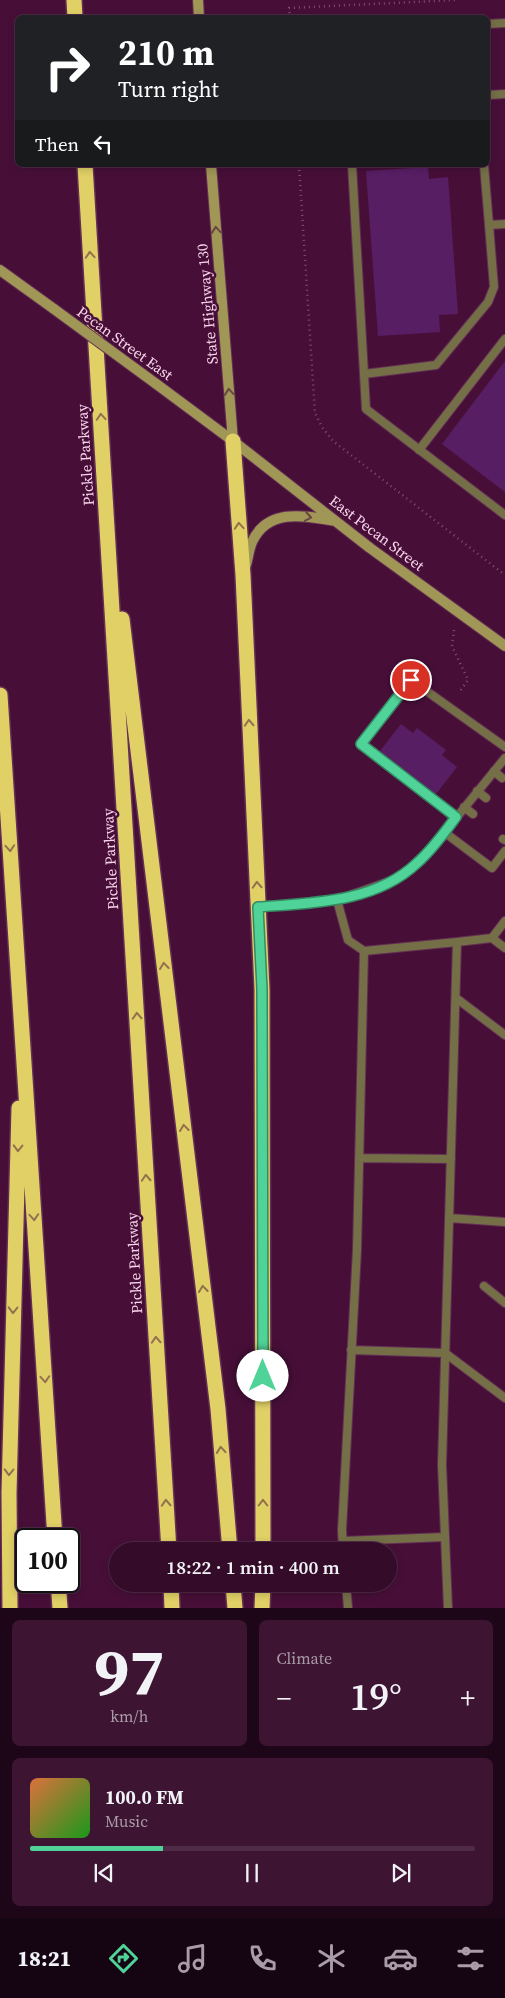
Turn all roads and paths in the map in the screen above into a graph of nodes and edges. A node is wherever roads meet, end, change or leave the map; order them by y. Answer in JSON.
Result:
{"nodes":[{"id":1,"x":74,"y":0,"type":"edge"},
{"id":2,"x":198,"y":0,"type":"edge"},
{"id":3,"x":455,"y":0,"type":"edge"},
{"id":4,"x":75,"y":15,"type":"edge"},
{"id":5,"x":199,"y":15,"type":"edge"},
{"id":6,"x":290,"y":15,"type":"edge"},
{"id":7,"x":505,"y":23,"type":"edge"},
{"id":8,"x":490,"y":24,"type":"edge"},
{"id":9,"x":505,"y":94,"type":"edge"},
{"id":10,"x":490,"y":95,"type":"edge"},
{"id":11,"x":85,"y":167,"type":"edge"},
{"id":12,"x":211,"y":167,"type":"edge"},
{"id":13,"x":352,"y":167,"type":"edge"},
{"id":14,"x":484,"y":167,"type":"edge"},
{"id":15,"x":505,"y":224,"type":"edge"},
{"id":16,"x":489,"y":225,"type":"junction"},
{"id":17,"x":0,"y":270,"type":"edge"},
{"id":18,"x":505,"y":339,"type":"edge"},
{"id":19,"x":364,"y":374,"type":"junction"},
{"id":20,"x":233,"y":441,"type":"junction"},
{"id":21,"x":419,"y":450,"type":"junction"},
{"id":22,"x":104,"y":466,"type":"junction"},
{"id":23,"x":505,"y":515,"type":"edge"},
{"id":24,"x":337,"y":522,"type":"junction"},
{"id":25,"x":243,"y":575,"type":"junction"},
{"id":26,"x":454,"y":630,"type":"dead end"},
{"id":27,"x":505,"y":646,"type":"edge"},
{"id":28,"x":460,"y":691,"type":"dead end"},
{"id":29,"x":0,"y":695,"type":"edge"},
{"id":30,"x":505,"y":747,"type":"edge"},
{"id":31,"x":505,"y":758,"type":"edge"},
{"id":32,"x":494,"y":771,"type":"junction"},
{"id":33,"x":502,"y":778,"type":"dead end"},
{"id":34,"x":477,"y":791,"type":"junction"},
{"id":35,"x":486,"y":798,"type":"dead end"},
{"id":36,"x":464,"y":807,"type":"junction"},
{"id":37,"x":473,"y":814,"type":"dead end"},
{"id":38,"x":456,"y":817,"type":"junction"},
{"id":39,"x":444,"y":832,"type":"junction"},
{"id":40,"x":505,"y":852,"type":"edge"},
{"id":41,"x":337,"y":900,"type":"junction"},
{"id":42,"x":258,"y":907,"type":"junction"},
{"id":43,"x":505,"y":921,"type":"edge"},
{"id":44,"x":492,"y":938,"type":"junction"},
{"id":45,"x":457,"y":942,"type":"junction"},
{"id":46,"x":505,"y":948,"type":"edge"},
{"id":47,"x":364,"y":951,"type":"junction"},
{"id":48,"x":456,"y":998,"type":"junction"},
{"id":49,"x":21,"y":1011,"type":"junction"},
{"id":50,"x":505,"y":1034,"type":"edge"},
{"id":51,"x":359,"y":1158,"type":"junction"},
{"id":52,"x":451,"y":1159,"type":"junction"},
{"id":53,"x":449,"y":1218,"type":"junction"},
{"id":54,"x":505,"y":1222,"type":"edge"},
{"id":55,"x":484,"y":1286,"type":"dead end"},
{"id":56,"x":505,"y":1303,"type":"edge"},
{"id":57,"x":351,"y":1350,"type":"junction"},
{"id":58,"x":445,"y":1353,"type":"junction"},
{"id":59,"x":505,"y":1398,"type":"edge"},
{"id":60,"x":54,"y":1528,"type":"edge"},
{"id":61,"x":445,"y":1536,"type":"junction"},
{"id":62,"x":343,"y":1541,"type":"joint"},
{"id":63,"x":168,"y":1542,"type":"edge"},
{"id":64,"x":229,"y":1542,"type":"edge"},
{"id":65,"x":263,"y":1542,"type":"edge"},
{"id":66,"x":171,"y":1592,"type":"edge"},
{"id":67,"x":234,"y":1592,"type":"edge"},
{"id":68,"x":262,"y":1592,"type":"edge"},
{"id":69,"x":347,"y":1592,"type":"edge"},
{"id":70,"x":59,"y":1593,"type":"edge"},
{"id":71,"x":10,"y":1608,"type":"edge"},
{"id":72,"x":60,"y":1608,"type":"edge"},
{"id":73,"x":172,"y":1608,"type":"edge"},
{"id":74,"x":235,"y":1608,"type":"edge"},
{"id":75,"x":262,"y":1608,"type":"edge"},
{"id":76,"x":348,"y":1608,"type":"edge"},
{"id":77,"x":448,"y":1608,"type":"edge"}],
"edges":[{"from":1,"to":4,"type":"highway"},
{"from":2,"to":5,"type":"main road"},
{"from":3,"to":6,"type":"path"},
{"from":7,"to":8,"type":"lane"},
{"from":9,"to":10,"type":"lane"},
{"from":22,"to":11,"type":"highway","name":"Pickle Parkway","one_way":true},
{"from":20,"to":12,"type":"main road","name":"State Highway 130","one_way":true},
{"from":13,"to":19,"type":"lane"},
{"from":14,"to":16,"type":"lane"},
{"from":15,"to":16,"type":"lane"},
{"from":16,"to":19,"type":"lane"},
{"from":17,"to":20,"type":"main road","name":"Pecan Street East","bridge":true},
{"from":18,"to":21,"type":"lane"},
{"from":19,"to":21,"type":"lane"},
{"from":20,"to":24,"type":"main road","name":"East Pecan Street"},
{"from":25,"to":20,"type":"highway","one_way":true},
{"from":21,"to":23,"type":"lane"},
{"from":63,"to":22,"type":"highway","name":"Pickle Parkway","one_way":true},
{"from":64,"to":22,"type":"highway","one_way":true},
{"from":25,"to":24,"type":"main road","one_way":true},
{"from":24,"to":27,"type":"main road","name":"East Pecan Street"},
{"from":42,"to":25,"type":"highway","one_way":true},
{"from":26,"to":28,"type":"path"},
{"from":29,"to":49,"type":"highway","one_way":true},
{"from":30,"to":38,"type":"lane"},
{"from":31,"to":32,"type":"lane"},
{"from":32,"to":33,"type":"lane"},
{"from":32,"to":34,"type":"lane"},
{"from":34,"to":35,"type":"lane"},
{"from":34,"to":36,"type":"lane"},
{"from":36,"to":37,"type":"lane"},
{"from":36,"to":38,"type":"lane"},
{"from":38,"to":39,"type":"lane"},
{"from":39,"to":40,"type":"lane"},
{"from":39,"to":41,"type":"lane"},
{"from":41,"to":42,"type":"lane"},
{"from":41,"to":47,"type":"lane"},
{"from":65,"to":42,"type":"highway","one_way":true},
{"from":43,"to":44,"type":"lane"},
{"from":44,"to":45,"type":"lane"},
{"from":44,"to":46,"type":"lane"},
{"from":45,"to":47,"type":"lane"},
{"from":45,"to":48,"type":"lane"},
{"from":47,"to":51,"type":"lane"},
{"from":48,"to":50,"type":"lane"},
{"from":48,"to":52,"type":"lane"},
{"from":49,"to":60,"type":"highway","one_way":true},
{"from":49,"to":71,"type":"highway","one_way":true},
{"from":51,"to":52,"type":"lane"},
{"from":51,"to":57,"type":"lane"},
{"from":52,"to":53,"type":"lane"},
{"from":53,"to":54,"type":"lane"},
{"from":53,"to":58,"type":"lane"},
{"from":55,"to":56,"type":"lane"},
{"from":57,"to":58,"type":"lane"},
{"from":57,"to":62,"type":"lane"},
{"from":58,"to":59,"type":"lane"},
{"from":58,"to":61,"type":"lane"},
{"from":61,"to":62,"type":"lane"},
{"from":61,"to":77,"type":"lane"},
{"from":66,"to":73,"type":"highway"},
{"from":67,"to":74,"type":"highway"},
{"from":68,"to":75,"type":"highway"},
{"from":69,"to":76,"type":"lane"},
{"from":70,"to":72,"type":"highway"}]}
